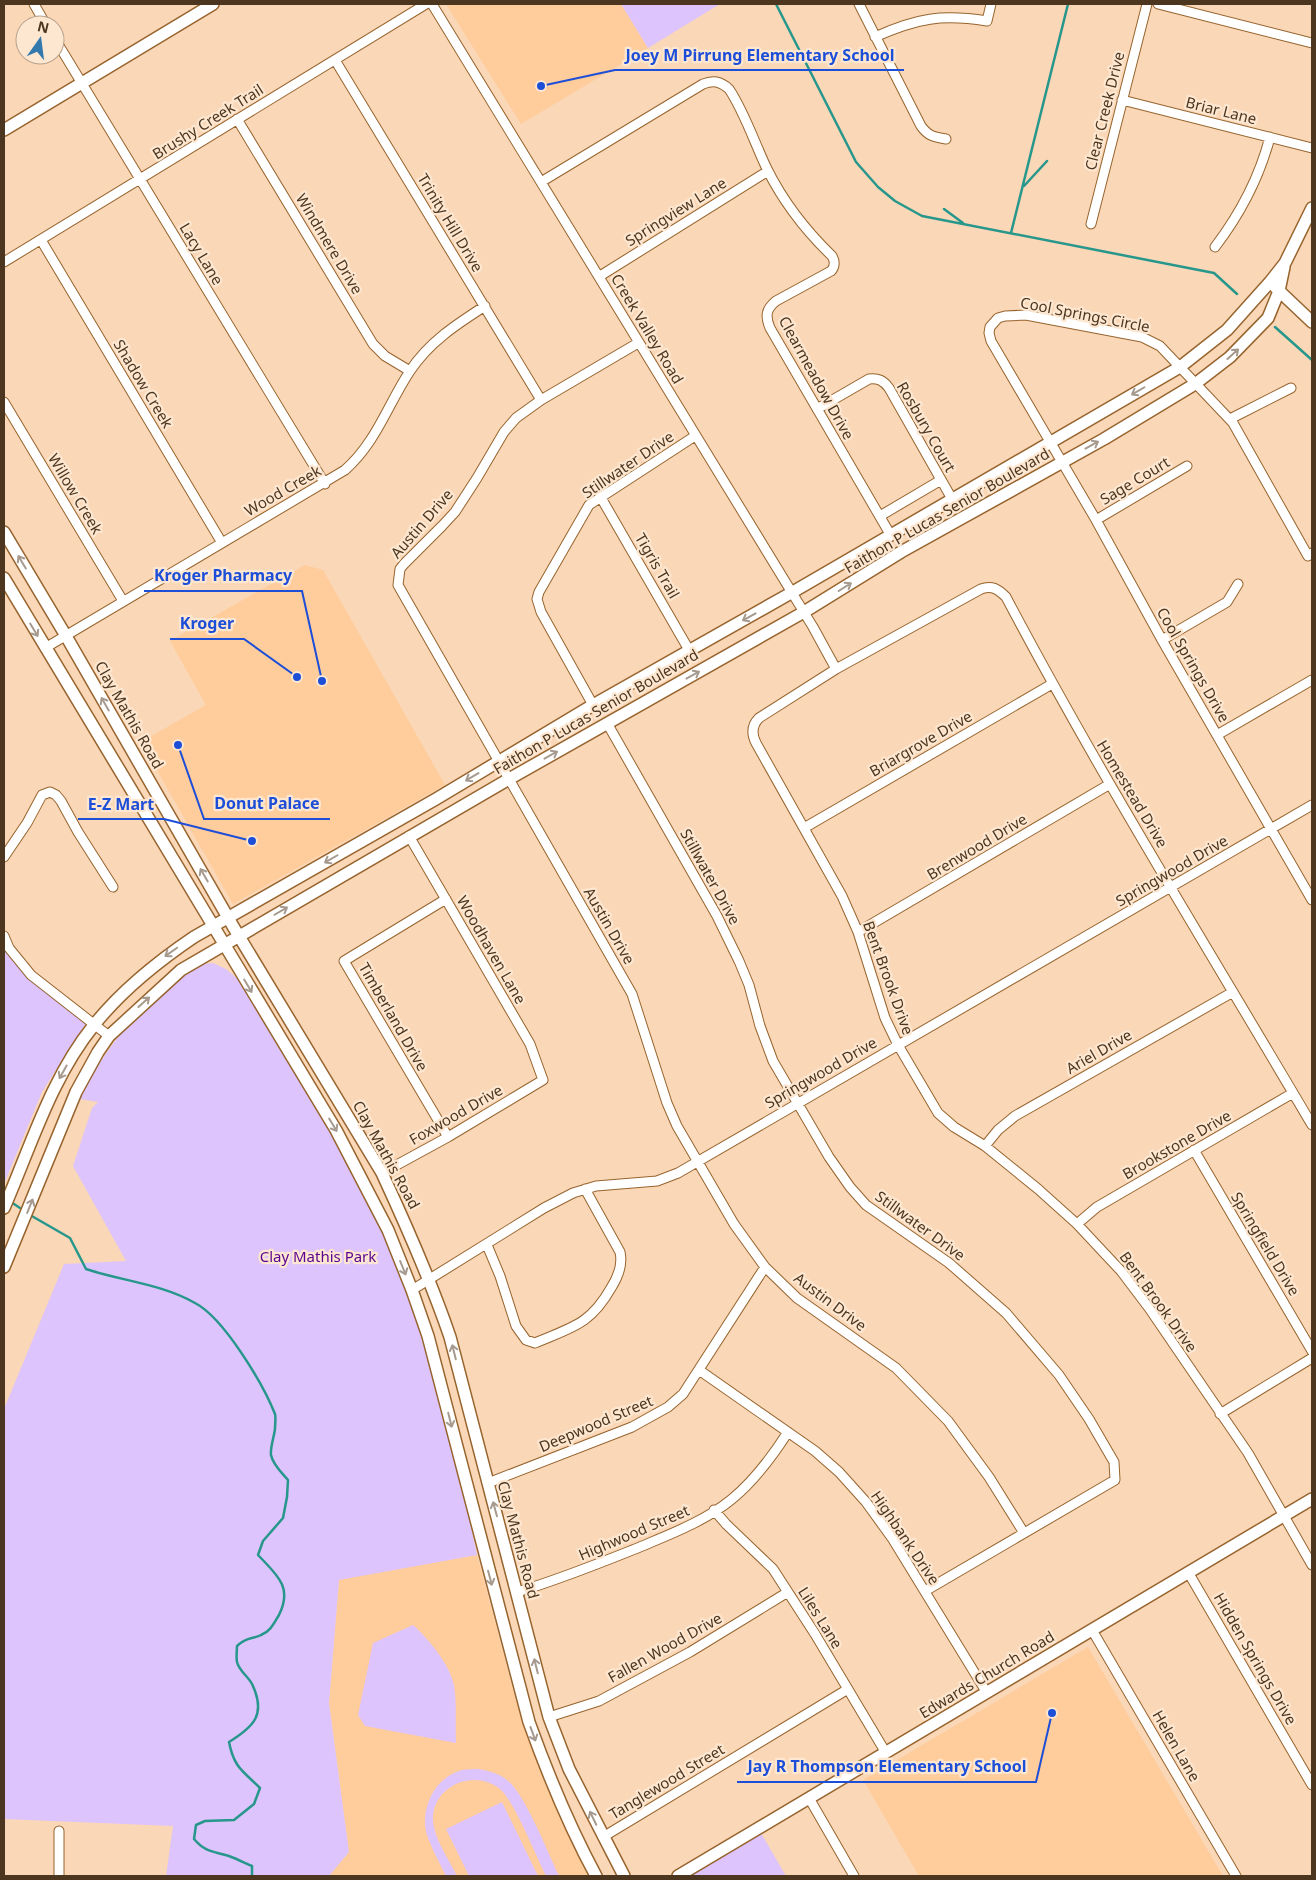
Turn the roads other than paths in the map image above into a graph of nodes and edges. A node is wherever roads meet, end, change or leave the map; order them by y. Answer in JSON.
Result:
{"nodes":[{"id":1,"x":34,"y":4,"type":"edge"},
{"id":2,"x":212,"y":4,"type":"edge"},
{"id":3,"x":426,"y":4,"type":"edge"},
{"id":4,"x":432,"y":4,"type":"edge"},
{"id":5,"x":859,"y":4,"type":"edge"},
{"id":6,"x":991,"y":4,"type":"edge"},
{"id":7,"x":1146,"y":4,"type":"edge"},
{"id":8,"x":1158,"y":4,"type":"edge"},
{"id":9,"x":40,"y":15,"type":"edge"},
{"id":10,"x":876,"y":37,"type":"junction"},
{"id":11,"x":1312,"y":43,"type":"edge"},
{"id":12,"x":65,"y":56,"type":"edge"},
{"id":13,"x":335,"y":60,"type":"junction"},
{"id":14,"x":82,"y":84,"type":"junction"},
{"id":15,"x":1122,"y":100,"type":"junction"},
{"id":16,"x":237,"y":120,"type":"junction"},
{"id":17,"x":4,"y":130,"type":"edge"},
{"id":18,"x":1270,"y":137,"type":"junction"},
{"id":19,"x":946,"y":139,"type":"dead end"},
{"id":20,"x":1312,"y":148,"type":"edge"},
{"id":21,"x":768,"y":171,"type":"junction"},
{"id":22,"x":140,"y":180,"type":"junction"},
{"id":23,"x":541,"y":182,"type":"junction"},
{"id":24,"x":1312,"y":208,"type":"edge"},
{"id":25,"x":1091,"y":224,"type":"dead end"},
{"id":26,"x":41,"y":240,"type":"junction"},
{"id":27,"x":1215,"y":247,"type":"dead end"},
{"id":28,"x":4,"y":262,"type":"edge"},
{"id":29,"x":600,"y":276,"type":"junction"},
{"id":30,"x":1275,"y":286,"type":"junction"},
{"id":31,"x":485,"y":306,"type":"junction"},
{"id":32,"x":1312,"y":322,"type":"edge"},
{"id":33,"x":638,"y":343,"type":"junction"},
{"id":34,"x":1180,"y":367,"type":"junction"},
{"id":35,"x":410,"y":371,"type":"junction"},
{"id":36,"x":1195,"y":384,"type":"junction"},
{"id":37,"x":1291,"y":388,"type":"dead end"},
{"id":38,"x":541,"y":400,"type":"junction"},
{"id":39,"x":4,"y":402,"type":"edge"},
{"id":40,"x":817,"y":409,"type":"junction"},
{"id":41,"x":1230,"y":419,"type":"junction"},
{"id":42,"x":695,"y":436,"type":"junction"},
{"id":43,"x":1050,"y":443,"type":"junction"},
{"id":44,"x":1062,"y":462,"type":"junction"},
{"id":45,"x":1187,"y":466,"type":"dead end"},
{"id":46,"x":942,"y":480,"type":"junction"},
{"id":47,"x":324,"y":484,"type":"junction"},
{"id":48,"x":600,"y":496,"type":"junction"},
{"id":49,"x":952,"y":499,"type":"junction"},
{"id":50,"x":880,"y":516,"type":"junction"},
{"id":51,"x":1096,"y":520,"type":"junction"},
{"id":52,"x":890,"y":534,"type":"junction"},
{"id":53,"x":4,"y":535,"type":"edge"},
{"id":54,"x":222,"y":543,"type":"junction"},
{"id":55,"x":1312,"y":553,"type":"edge"},
{"id":56,"x":4,"y":578,"type":"edge"},
{"id":57,"x":1238,"y":584,"type":"dead end"},
{"id":58,"x":987,"y":587,"type":"joint"},
{"id":59,"x":791,"y":594,"type":"junction"},
{"id":60,"x":123,"y":601,"type":"junction"},
{"id":61,"x":804,"y":612,"type":"junction"},
{"id":62,"x":66,"y":636,"type":"junction"},
{"id":63,"x":1162,"y":640,"type":"junction"},
{"id":64,"x":45,"y":648,"type":"junction"},
{"id":65,"x":689,"y":650,"type":"junction"},
{"id":66,"x":836,"y":669,"type":"junction"},
{"id":67,"x":1312,"y":680,"type":"edge"},
{"id":68,"x":1052,"y":684,"type":"junction"},
{"id":69,"x":593,"y":705,"type":"junction"},
{"id":70,"x":607,"y":723,"type":"junction"},
{"id":71,"x":122,"y":732,"type":"junction"},
{"id":72,"x":1217,"y":735,"type":"junction"},
{"id":73,"x":103,"y":744,"type":"junction"},
{"id":74,"x":499,"y":761,"type":"junction"},
{"id":75,"x":509,"y":778,"type":"junction"},
{"id":76,"x":1110,"y":784,"type":"junction"},
{"id":77,"x":1312,"y":805,"type":"edge"},
{"id":78,"x":166,"y":809,"type":"junction"},
{"id":79,"x":148,"y":819,"type":"junction"},
{"id":80,"x":804,"y":828,"type":"junction"},
{"id":81,"x":1271,"y":829,"type":"junction"},
{"id":82,"x":372,"y":835,"type":"junction"},
{"id":83,"x":409,"y":836,"type":"junction"},
{"id":84,"x":382,"y":852,"type":"junction"},
{"id":85,"x":4,"y":856,"type":"edge"},
{"id":86,"x":113,"y":887,"type":"dead end"},
{"id":87,"x":1171,"y":887,"type":"junction"},
{"id":88,"x":446,"y":899,"type":"junction"},
{"id":89,"x":1312,"y":900,"type":"edge"},
{"id":90,"x":228,"y":918,"type":"junction"},
{"id":91,"x":212,"y":926,"type":"junction"},
{"id":92,"x":858,"y":932,"type":"junction"},
{"id":93,"x":238,"y":935,"type":"junction"},
{"id":94,"x":4,"y":936,"type":"edge"},
{"id":95,"x":223,"y":944,"type":"junction"},
{"id":96,"x":1233,"y":992,"type":"junction"},
{"id":97,"x":94,"y":1025,"type":"junction"},
{"id":98,"x":109,"y":1036,"type":"junction"},
{"id":99,"x":898,"y":1045,"type":"junction"},
{"id":100,"x":543,"y":1080,"type":"joint"},
{"id":101,"x":1293,"y":1093,"type":"junction"},
{"id":102,"x":796,"y":1103,"type":"junction"},
{"id":103,"x":1312,"y":1125,"type":"edge"},
{"id":104,"x":448,"y":1137,"type":"junction"},
{"id":105,"x":985,"y":1146,"type":"junction"},
{"id":106,"x":1194,"y":1150,"type":"junction"},
{"id":107,"x":698,"y":1161,"type":"junction"},
{"id":108,"x":382,"y":1173,"type":"junction"},
{"id":109,"x":585,"y":1188,"type":"junction"},
{"id":110,"x":4,"y":1208,"type":"edge"},
{"id":111,"x":1077,"y":1224,"type":"junction"},
{"id":112,"x":487,"y":1245,"type":"junction"},
{"id":113,"x":4,"y":1266,"type":"edge"},
{"id":114,"x":765,"y":1267,"type":"junction"},
{"id":115,"x":429,"y":1280,"type":"junction"},
{"id":116,"x":412,"y":1290,"type":"junction"},
{"id":117,"x":1312,"y":1352,"type":"edge"},
{"id":118,"x":1312,"y":1358,"type":"edge"},
{"id":119,"x":699,"y":1370,"type":"junction"},
{"id":120,"x":1220,"y":1414,"type":"junction"},
{"id":121,"x":788,"y":1432,"type":"junction"},
{"id":122,"x":488,"y":1484,"type":"junction"},
{"id":123,"x":1312,"y":1499,"type":"edge"},
{"id":124,"x":714,"y":1510,"type":"junction"},
{"id":125,"x":1284,"y":1515,"type":"junction"},
{"id":126,"x":1024,"y":1533,"type":"junction"},
{"id":127,"x":1312,"y":1565,"type":"edge"},
{"id":128,"x":1188,"y":1572,"type":"junction"},
{"id":129,"x":925,"y":1591,"type":"junction"},
{"id":130,"x":517,"y":1592,"type":"junction"},
{"id":131,"x":788,"y":1592,"type":"junction"},
{"id":132,"x":1092,"y":1630,"type":"junction"},
{"id":133,"x":848,"y":1689,"type":"junction"},
{"id":134,"x":986,"y":1693,"type":"junction"},
{"id":135,"x":549,"y":1717,"type":"junction"},
{"id":136,"x":886,"y":1752,"type":"junction"},
{"id":137,"x":1312,"y":1785,"type":"edge"},
{"id":138,"x":809,"y":1798,"type":"junction"},
{"id":139,"x":58,"y":1831,"type":"dead end"},
{"id":140,"x":603,"y":1837,"type":"junction"},
{"id":141,"x":59,"y":1876,"type":"edge"},
{"id":142,"x":596,"y":1876,"type":"edge"},
{"id":143,"x":624,"y":1876,"type":"edge"},
{"id":144,"x":678,"y":1876,"type":"edge"},
{"id":145,"x":854,"y":1876,"type":"edge"},
{"id":146,"x":1236,"y":1876,"type":"edge"}],
"edges":[{"from":1,"to":9,"type":"street"},
{"from":2,"to":14,"type":"main road"},
{"from":3,"to":13,"type":"street","name":"Brushy Creek Trail"},
{"from":4,"to":23,"type":"street","name":"Creek Valley Road"},
{"from":5,"to":10,"type":"street"},
{"from":6,"to":10,"type":"street"},
{"from":7,"to":15,"type":"street","name":"Clear Creek Drive"},
{"from":8,"to":11,"type":"street"},
{"from":10,"to":19,"type":"street"},
{"from":12,"to":14,"type":"street","name":"Lacy Lane"},
{"from":13,"to":16,"type":"street","name":"Brushy Creek Trail"},
{"from":13,"to":31,"type":"street","name":"Trinity Hill Drive"},
{"from":14,"to":17,"type":"main road"},
{"from":14,"to":22,"type":"street","name":"Lacy Lane"},
{"from":15,"to":18,"type":"street","name":"Briar Lane"},
{"from":15,"to":25,"type":"street","name":"Clear Creek Drive"},
{"from":16,"to":22,"type":"street","name":"Brushy Creek Trail"},
{"from":16,"to":35,"type":"street","name":"Windmere Drive"},
{"from":18,"to":20,"type":"street","name":"Briar Lane"},
{"from":18,"to":27,"type":"street"},
{"from":21,"to":23,"type":"street","name":"Clearmeadow Drive"},
{"from":21,"to":29,"type":"street","name":"Springview Lane"},
{"from":21,"to":40,"type":"street","name":"Clearmeadow Drive"},
{"from":22,"to":26,"type":"street","name":"Brushy Creek Trail"},
{"from":22,"to":47,"type":"street","name":"Lacy Lane"},
{"from":23,"to":29,"type":"street","name":"Creek Valley Road"},
{"from":24,"to":30,"type":"main road","name":"Faithon P Lucas Senior Boulevard"},
{"from":26,"to":28,"type":"street","name":"Brushy Creek Trail"},
{"from":26,"to":54,"type":"street","name":"Shadow Creek"},
{"from":29,"to":33,"type":"street","name":"Creek Valley Road"},
{"from":30,"to":32,"type":"main road"},
{"from":30,"to":34,"type":"main road","name":"Faithon P Lucas Senior Boulevard"},
{"from":36,"to":30,"type":"main road","name":"Faithon P Lucas Senior Boulevard","one_way":true},
{"from":31,"to":35,"type":"street","name":"Wood Creek"},
{"from":31,"to":38,"type":"street","name":"Trinity Hill Drive"},
{"from":33,"to":38,"type":"street","name":"Austin Drive"},
{"from":33,"to":42,"type":"street","name":"Creek Valley Road"},
{"from":34,"to":36,"type":"street","name":"Cool Springs Circle"},
{"from":34,"to":43,"type":"main road","name":"Faithon P Lucas Senior Boulevard","one_way":true},
{"from":34,"to":43,"type":"street","name":"Cool Springs Circle"},
{"from":35,"to":47,"type":"street","name":"Wood Creek"},
{"from":36,"to":41,"type":"street","name":"Cool Springs Circle"},
{"from":44,"to":36,"type":"main road","name":"Faithon P Lucas Senior Boulevard","one_way":true},
{"from":37,"to":41,"type":"street"},
{"from":38,"to":74,"type":"street","name":"Austin Drive"},
{"from":39,"to":60,"type":"street","name":"Willow Creek"},
{"from":40,"to":46,"type":"street","name":"Rosbury Court"},
{"from":40,"to":50,"type":"street","name":"Clearmeadow Drive"},
{"from":41,"to":55,"type":"street","name":"Cool Springs Circle"},
{"from":42,"to":48,"type":"street","name":"Stillwater Drive"},
{"from":42,"to":59,"type":"street","name":"Creek Valley Road"},
{"from":43,"to":44,"type":"street","name":"Cool Springs Drive"},
{"from":43,"to":49,"type":"main road","name":"Faithon P Lucas Senior Boulevard"},
{"from":44,"to":51,"type":"street","name":"Cool Springs Drive"},
{"from":61,"to":44,"type":"main road","name":"Faithon P Lucas Senior Boulevard","one_way":true},
{"from":45,"to":51,"type":"street","name":"Sage Court"},
{"from":46,"to":49,"type":"street","name":"Rosbury Court"},
{"from":46,"to":50,"type":"street"},
{"from":47,"to":54,"type":"street","name":"Wood Creek"},
{"from":48,"to":65,"type":"street","name":"Tigris Trail"},
{"from":48,"to":69,"type":"street","name":"Stillwater Drive"},
{"from":49,"to":52,"type":"main road","name":"Faithon P Lucas Senior Boulevard"},
{"from":50,"to":52,"type":"street","name":"Clearmeadow Drive"},
{"from":51,"to":63,"type":"street","name":"Cool Springs Drive"},
{"from":52,"to":59,"type":"main road","name":"Faithon P Lucas Senior Boulevard"},
{"from":62,"to":53,"type":"main road","name":"Clay Mathis Road","one_way":true},
{"from":54,"to":60,"type":"street","name":"Wood Creek"},
{"from":56,"to":64,"type":"main road","one_way":true},
{"from":57,"to":63,"type":"street"},
{"from":58,"to":66,"type":"street","name":"Bent Brook Drive"},
{"from":58,"to":68,"type":"street","name":"Homestead Drive"},
{"from":59,"to":61,"type":"street","name":"Creek Valley Road"},
{"from":59,"to":65,"type":"main road","name":"Faithon P Lucas Senior Boulevard","one_way":true},
{"from":60,"to":62,"type":"street","name":"Wood Creek"},
{"from":61,"to":66,"type":"street","name":"Creek Valley Road"},
{"from":70,"to":61,"type":"main road","name":"Faithon P Lucas Senior Boulevard","one_way":true},
{"from":62,"to":64,"type":"street","name":"Wood Creek"},
{"from":71,"to":62,"type":"main road","name":"Clay Mathis Road","one_way":true},
{"from":63,"to":72,"type":"street","name":"Cool Springs Drive"},
{"from":64,"to":73,"type":"main road"},
{"from":65,"to":69,"type":"main road","name":"Faithon P Lucas Senior Boulevard"},
{"from":66,"to":80,"type":"street","name":"Bent Brook Drive"},
{"from":67,"to":72,"type":"street"},
{"from":68,"to":76,"type":"street","name":"Homestead Drive"},
{"from":68,"to":80,"type":"street","name":"Briargrove Drive"},
{"from":69,"to":74,"type":"main road","name":"Faithon P Lucas Senior Boulevard"},
{"from":75,"to":70,"type":"main road","name":"Faithon P Lucas Senior Boulevard","one_way":true},
{"from":70,"to":102,"type":"street","name":"Stillwater Drive"},
{"from":71,"to":73,"type":"main road"},
{"from":71,"to":78,"type":"main road","name":"Clay Mathis Road"},
{"from":72,"to":81,"type":"street","name":"Cool Springs Drive"},
{"from":73,"to":79,"type":"main road"},
{"from":74,"to":75,"type":"street","name":"Austin Drive"},
{"from":74,"to":82,"type":"main road","name":"Faithon P Lucas Senior Boulevard","one_way":true},
{"from":75,"to":83,"type":"main road","name":"Faithon P Lucas Senior Boulevard"},
{"from":75,"to":107,"type":"street","name":"Austin Drive"},
{"from":76,"to":87,"type":"street","name":"Homestead Drive"},
{"from":76,"to":92,"type":"street","name":"Brenwood Drive"},
{"from":77,"to":81,"type":"street","name":"Springwood Drive"},
{"from":78,"to":79,"type":"main road"},
{"from":90,"to":78,"type":"main road","name":"Clay Mathis Road","one_way":true},
{"from":79,"to":91,"type":"main road"},
{"from":80,"to":92,"type":"street","name":"Bent Brook Drive"},
{"from":81,"to":87,"type":"street","name":"Springwood Drive"},
{"from":81,"to":89,"type":"street","name":"Cool Springs Drive"},
{"from":82,"to":84,"type":"main road"},
{"from":82,"to":90,"type":"main road","name":"Faithon P Lucas Senior Boulevard","one_way":true},
{"from":83,"to":84,"type":"main road","name":"Faithon P Lucas Senior Boulevard"},
{"from":83,"to":88,"type":"street","name":"Woodhaven Lane"},
{"from":93,"to":84,"type":"main road","name":"Faithon P Lucas Senior Boulevard","one_way":true},
{"from":85,"to":86,"type":"street"},
{"from":87,"to":96,"type":"street","name":"Homestead Drive"},
{"from":87,"to":99,"type":"street","name":"Springwood Drive"},
{"from":88,"to":100,"type":"street","name":"Woodhaven Lane"},
{"from":88,"to":104,"type":"street","name":"Timberland Drive"},
{"from":90,"to":91,"type":"main road","name":"Faithon P Lucas Senior Boulevard"},
{"from":90,"to":93,"type":"main road","name":"Clay Mathis Road"},
{"from":91,"to":95,"type":"main road"},
{"from":91,"to":97,"type":"main road","name":"Faithon P Lucas Senior Boulevard","one_way":true},
{"from":92,"to":99,"type":"street","name":"Bent Brook Drive"},
{"from":93,"to":95,"type":"main road","name":"Faithon P Lucas Senior Boulevard"},
{"from":93,"to":108,"type":"main road","name":"Clay Mathis Road"},
{"from":94,"to":97,"type":"street"},
{"from":98,"to":95,"type":"main road","name":"Faithon P Lucas Senior Boulevard","one_way":true},
{"from":95,"to":116,"type":"main road","one_way":true},
{"from":96,"to":101,"type":"street","name":"Homestead Drive"},
{"from":96,"to":105,"type":"street","name":"Ariel Drive"},
{"from":97,"to":98,"type":"street"},
{"from":97,"to":110,"type":"main road","name":"Faithon P Lucas Senior Boulevard","one_way":true},
{"from":113,"to":98,"type":"main road","name":"Faithon P Lucas Senior Boulevard","one_way":true},
{"from":99,"to":102,"type":"street","name":"Springwood Drive"},
{"from":99,"to":105,"type":"street","name":"Bent Brook Drive"},
{"from":100,"to":104,"type":"street","name":"Foxwood Drive"},
{"from":101,"to":103,"type":"street","name":"Homestead Drive"},
{"from":101,"to":106,"type":"street","name":"Brookstone Drive"},
{"from":102,"to":107,"type":"street","name":"Springwood Drive"},
{"from":102,"to":126,"type":"street","name":"Stillwater Drive"},
{"from":104,"to":108,"type":"street","name":"Foxwood Drive"},
{"from":105,"to":111,"type":"street","name":"Bent Brook Drive"},
{"from":106,"to":111,"type":"street","name":"Brookstone Drive"},
{"from":106,"to":117,"type":"street","name":"Springfield Drive"},
{"from":107,"to":109,"type":"street","name":"Springwood Drive"},
{"from":107,"to":114,"type":"street","name":"Austin Drive"},
{"from":108,"to":115,"type":"main road","name":"Clay Mathis Road"},
{"from":109,"to":112,"type":"street","name":"Springwood Drive"},
{"from":109,"to":112,"type":"street"},
{"from":111,"to":120,"type":"street","name":"Bent Brook Drive"},
{"from":112,"to":115,"type":"street","name":"Springwood Drive"},
{"from":114,"to":119,"type":"street","name":"Deepwood Street"},
{"from":114,"to":126,"type":"street","name":"Austin Drive"},
{"from":115,"to":116,"type":"street","name":"Springwood Drive"},
{"from":122,"to":115,"type":"main road","name":"Clay Mathis Road","one_way":true},
{"from":116,"to":142,"type":"main road","one_way":true},
{"from":118,"to":120,"type":"street"},
{"from":119,"to":121,"type":"street","name":"Highbank Drive"},
{"from":119,"to":122,"type":"street","name":"Deepwood Street"},
{"from":120,"to":125,"type":"street","name":"Bent Brook Drive"},
{"from":121,"to":124,"type":"street","name":"Highwood Street"},
{"from":121,"to":129,"type":"street","name":"Highbank Drive"},
{"from":130,"to":122,"type":"main road","name":"Clay Mathis Road","one_way":true},
{"from":123,"to":125,"type":"main road","name":"Edwards Church Road"},
{"from":124,"to":130,"type":"street","name":"Highwood Street"},
{"from":124,"to":131,"type":"street","name":"Liles Lane"},
{"from":125,"to":127,"type":"street","name":"Bent Brook Drive"},
{"from":125,"to":128,"type":"main road","name":"Edwards Church Road"},
{"from":126,"to":129,"type":"street","name":"Stillwater Drive"},
{"from":128,"to":132,"type":"main road","name":"Edwards Church Road"},
{"from":128,"to":137,"type":"street","name":"Hidden Springs Drive"},
{"from":129,"to":134,"type":"street","name":"Highbank Drive"},
{"from":135,"to":130,"type":"main road","name":"Clay Mathis Road","one_way":true},
{"from":131,"to":133,"type":"street","name":"Liles Lane"},
{"from":131,"to":135,"type":"street","name":"Fallen Wood Drive"},
{"from":132,"to":134,"type":"main road","name":"Edwards Church Road"},
{"from":132,"to":146,"type":"street","name":"Helen Lane"},
{"from":133,"to":136,"type":"street","name":"Liles Lane"},
{"from":133,"to":140,"type":"street","name":"Tanglewood Street"},
{"from":134,"to":136,"type":"main road","name":"Edwards Church Road"},
{"from":140,"to":135,"type":"main road","name":"Clay Mathis Road","one_way":true},
{"from":136,"to":138,"type":"main road","name":"Edwards Church Road"},
{"from":138,"to":144,"type":"main road","name":"Edwards Church Road"},
{"from":138,"to":145,"type":"street"},
{"from":139,"to":141,"type":"street"},
{"from":140,"to":143,"type":"main road","name":"Clay Mathis Road"}]}
